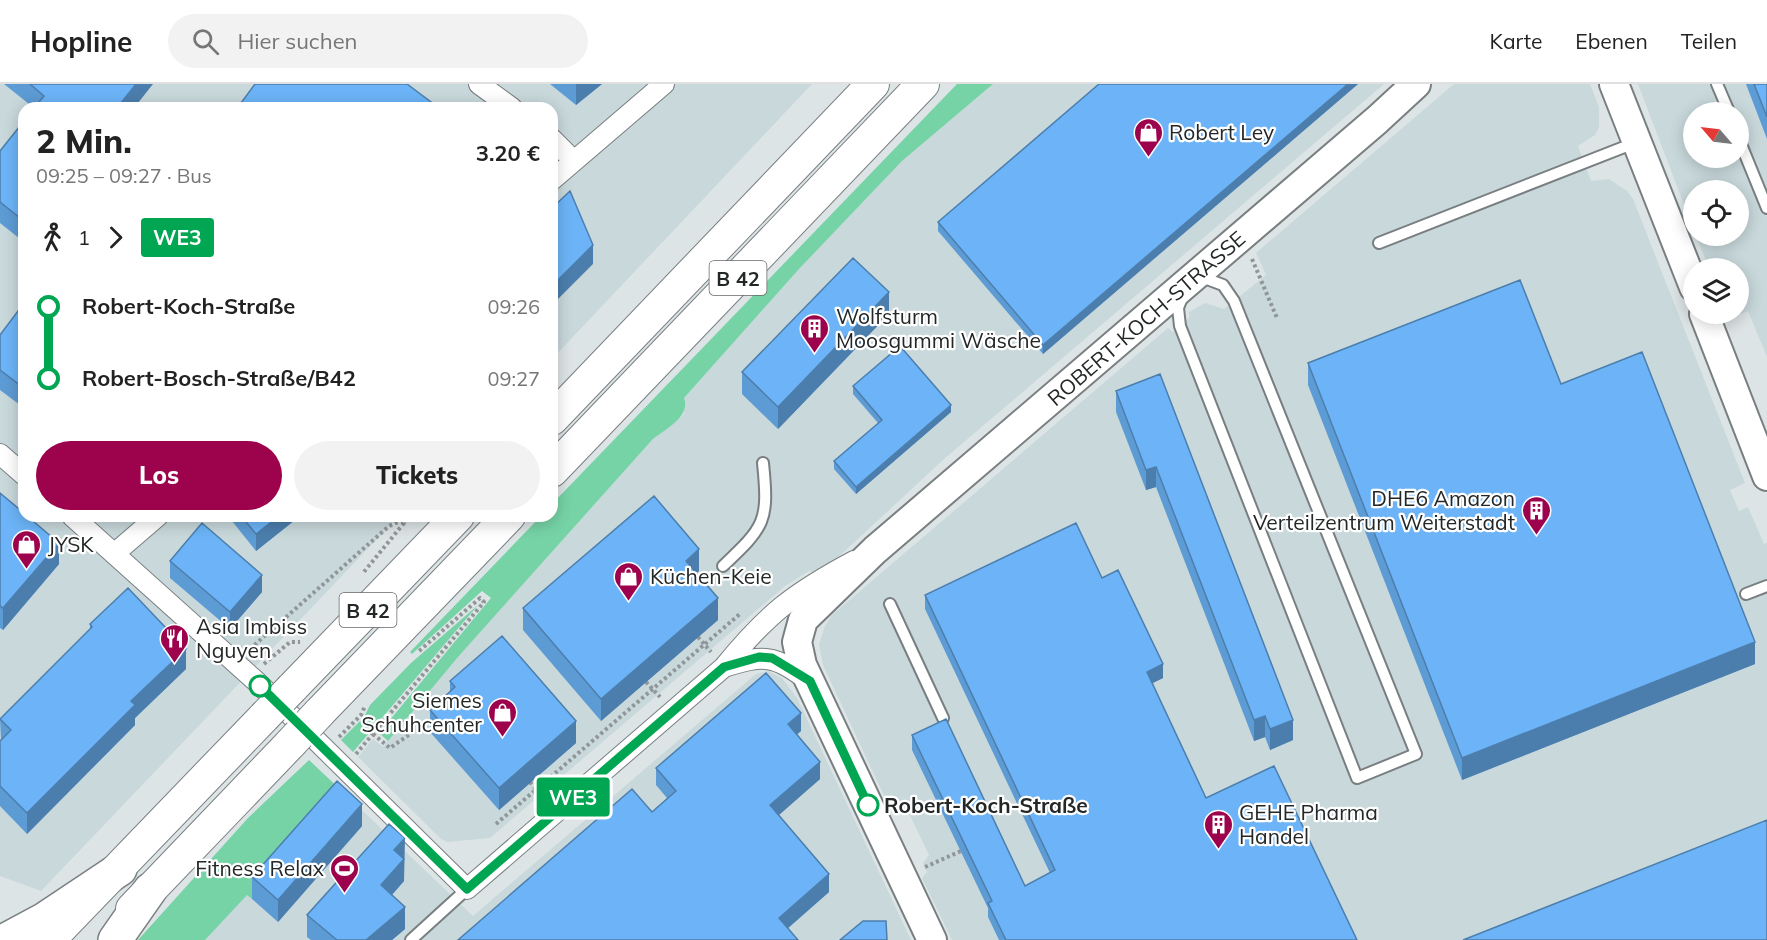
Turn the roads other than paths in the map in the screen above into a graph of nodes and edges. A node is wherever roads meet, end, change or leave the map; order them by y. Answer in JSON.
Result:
{"nodes":[{"id":1,"x":479,"y":84,"type":"edge"},
{"id":2,"x":664,"y":84,"type":"edge"},
{"id":3,"x":873,"y":84,"type":"edge"},
{"id":4,"x":923,"y":84,"type":"edge"},
{"id":5,"x":1416,"y":84,"type":"edge"},
{"id":6,"x":1430,"y":84,"type":"edge"},
{"id":7,"x":1614,"y":84,"type":"edge"},
{"id":8,"x":1717,"y":84,"type":"edge"},
{"id":9,"x":504,"y":102,"type":"edge"},
{"id":10,"x":1725,"y":102,"type":"edge"},
{"id":11,"x":1377,"y":120,"type":"junction"},
{"id":12,"x":1637,"y":142,"type":"junction"},
{"id":13,"x":558,"y":145,"type":"edge"},
{"id":14,"x":574,"y":161,"type":"junction"},
{"id":15,"x":1749,"y":164,"type":"edge"},
{"id":16,"x":558,"y":175,"type":"edge"},
{"id":17,"x":1767,"y":208,"type":"edge"},
{"id":18,"x":1379,"y":243,"type":"dead end"},
{"id":19,"x":1683,"y":259,"type":"edge"},
{"id":20,"x":1188,"y":283,"type":"junction"},
{"id":21,"x":1708,"y":324,"type":"edge"},
{"id":22,"x":558,"y":413,"type":"edge"},
{"id":23,"x":0,"y":454,"type":"edge"},
{"id":24,"x":763,"y":463,"type":"dead end"},
{"id":25,"x":558,"y":465,"type":"edge"},
{"id":26,"x":18,"y":470,"type":"edge"},
{"id":27,"x":1767,"y":476,"type":"edge"},
{"id":28,"x":79,"y":522,"type":"edge"},
{"id":29,"x":151,"y":522,"type":"edge"},
{"id":30,"x":452,"y":522,"type":"edge"},
{"id":31,"x":504,"y":522,"type":"edge"},
{"id":32,"x":874,"y":550,"type":"junction"},
{"id":33,"x":115,"y":553,"type":"junction"},
{"id":34,"x":723,"y":566,"type":"dead end"},
{"id":35,"x":1767,"y":586,"type":"edge"},
{"id":36,"x":1746,"y":594,"type":"dead end"},
{"id":37,"x":890,"y":604,"type":"dead end"},
{"id":38,"x":724,"y":667,"type":"junction"},
{"id":39,"x":810,"y":681,"type":"junction"},
{"id":40,"x":943,"y":718,"type":"edge"},
{"id":41,"x":327,"y":734,"type":"junction"},
{"id":42,"x":120,"y":869,"type":"junction"},
{"id":43,"x":467,"y":889,"type":"junction"},
{"id":44,"x":150,"y":890,"type":"junction"},
{"id":45,"x":6,"y":940,"type":"edge"},
{"id":46,"x":49,"y":940,"type":"edge"},
{"id":47,"x":103,"y":940,"type":"edge"},
{"id":48,"x":115,"y":940,"type":"edge"},
{"id":49,"x":411,"y":940,"type":"edge"},
{"id":50,"x":932,"y":940,"type":"edge"}],
"edges":[{"from":1,"to":9,"type":"street"},
{"from":2,"to":14,"type":"street"},
{"from":3,"to":22,"type":"main road","number":"B 42"},
{"from":4,"to":25,"type":"main road","number":"B 42"},
{"from":5,"to":11,"type":"main road","name":"ROBERT-KOCH-STRASSE"},
{"from":6,"to":11,"type":"main road"},
{"from":7,"to":12,"type":"main road"},
{"from":8,"to":10,"type":"lane"},
{"from":11,"to":20,"type":"main road","name":"ROBERT-KOCH-STRASSE"},
{"from":12,"to":18,"type":"lane"},
{"from":12,"to":19,"type":"main road"},
{"from":13,"to":14,"type":"street"},
{"from":14,"to":16,"type":"street"},
{"from":15,"to":17,"type":"lane"},
{"from":20,"to":20,"type":"lane"},
{"from":20,"to":32,"type":"main road","name":"ROBERT-KOCH-STRASSE"},
{"from":21,"to":27,"type":"main road"},
{"from":23,"to":26,"type":"street"},
{"from":24,"to":34,"type":"lane"},
{"from":28,"to":33,"type":"street"},
{"from":29,"to":33,"type":"street"},
{"from":30,"to":42,"type":"main road","number":"B 42","bridge":true},
{"from":31,"to":41,"type":"main road","number":"B 42"},
{"from":32,"to":38,"type":"street","name":"ROBERT-KOCH-STRASSE"},
{"from":32,"to":39,"type":"main road","name":"ROBERT-KOCH-STRASSE"},
{"from":33,"to":41,"type":"street"},
{"from":35,"to":36,"type":"lane"},
{"from":37,"to":40,"type":"lane"},
{"from":38,"to":39,"type":"street","name":"ROBERT-KOCH-STRASSE"},
{"from":38,"to":43,"type":"street","name":"ROBERT-KOCH-STRASSE"},
{"from":39,"to":50,"type":"main road"},
{"from":41,"to":43,"type":"street"},
{"from":41,"to":44,"type":"main road","number":"B 42","bridge":true},
{"from":42,"to":45,"type":"highway"},
{"from":42,"to":46,"type":"main road","number":"B 42"},
{"from":43,"to":49,"type":"lane"},
{"from":44,"to":47,"type":"main road","number":"B 42"},
{"from":44,"to":48,"type":"highway"}]}
